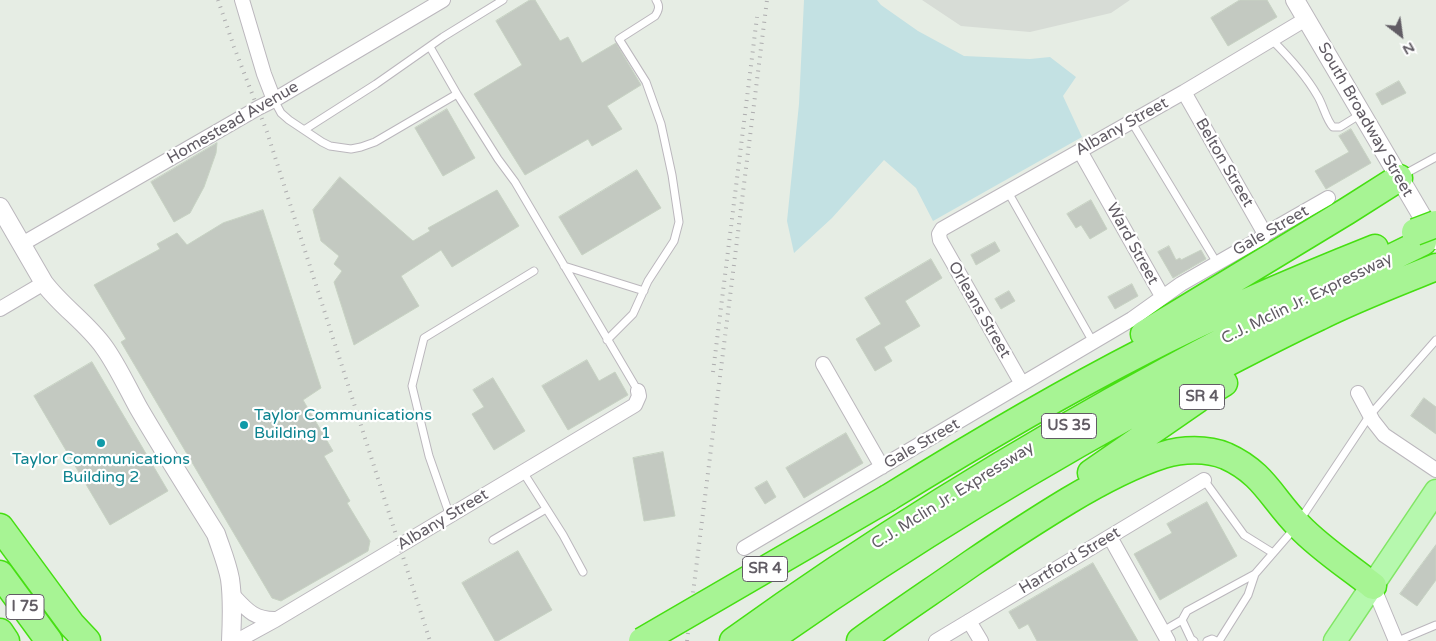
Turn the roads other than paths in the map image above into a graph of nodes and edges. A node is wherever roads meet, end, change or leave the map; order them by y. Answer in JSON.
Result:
{"nodes":[{"id":1,"x":242,"y":0,"type":"edge"},
{"id":2,"x":443,"y":0,"type":"edge"},
{"id":3,"x":503,"y":0,"type":"edge"},
{"id":4,"x":656,"y":0,"type":"edge"},
{"id":5,"x":1295,"y":0,"type":"edge"},
{"id":6,"x":1306,"y":19,"type":"junction"},
{"id":7,"x":1272,"y":40,"type":"junction"},
{"id":8,"x":430,"y":47,"type":"junction"},
{"id":9,"x":1184,"y":92,"type":"junction"},
{"id":10,"x":457,"y":94,"type":"junction"},
{"id":11,"x":274,"y":100,"type":"junction"},
{"id":12,"x":1361,"y":114,"type":"junction"},
{"id":13,"x":1131,"y":121,"type":"junction"},
{"id":14,"x":304,"y":130,"type":"junction"},
{"id":15,"x":1080,"y":151,"type":"junction"},
{"id":16,"x":1436,"y":158,"type":"edge"},
{"id":17,"x":1399,"y":178,"type":"junction"},
{"id":18,"x":1008,"y":192,"type":"junction"},
{"id":19,"x":1328,"y":198,"type":"dead end"},
{"id":20,"x":0,"y":207,"type":"edge"},
{"id":21,"x":939,"y":234,"type":"joint"},
{"id":22,"x":1265,"y":234,"type":"junction"},
{"id":23,"x":1429,"y":235,"type":"edge"},
{"id":24,"x":22,"y":244,"type":"junction"},
{"id":25,"x":1217,"y":263,"type":"junction"},
{"id":26,"x":564,"y":266,"type":"junction"},
{"id":27,"x":1436,"y":267,"type":"edge"},
{"id":28,"x":534,"y":271,"type":"dead end"},
{"id":29,"x":44,"y":283,"type":"junction"},
{"id":30,"x":1395,"y":284,"type":"junction"},
{"id":31,"x":644,"y":291,"type":"junction"},
{"id":32,"x":1162,"y":296,"type":"junction"},
{"id":33,"x":0,"y":309,"type":"edge"},
{"id":34,"x":608,"y":340,"type":"junction"},
{"id":35,"x":1096,"y":340,"type":"junction"},
{"id":36,"x":1436,"y":340,"type":"edge"},
{"id":37,"x":823,"y":364,"type":"dead end"},
{"id":38,"x":1022,"y":384,"type":"junction"},
{"id":39,"x":638,"y":391,"type":"joint"},
{"id":40,"x":1358,"y":393,"type":"dead end"},
{"id":41,"x":1032,"y":412,"type":"junction"},
{"id":42,"x":1370,"y":415,"type":"junction"},
{"id":43,"x":882,"y":467,"type":"junction"},
{"id":44,"x":1436,"y":470,"type":"edge"},
{"id":45,"x":523,"y":472,"type":"junction"},
{"id":46,"x":1204,"y":480,"type":"joint"},
{"id":47,"x":1436,"y":491,"type":"edge"},
{"id":48,"x":546,"y":509,"type":"junction"},
{"id":49,"x":450,"y":516,"type":"junction"},
{"id":50,"x":1297,"y":525,"type":"junction"},
{"id":51,"x":0,"y":527,"type":"edge"},
{"id":52,"x":1022,"y":529,"type":"junction"},
{"id":53,"x":1110,"y":537,"type":"junction"},
{"id":54,"x":493,"y":540,"type":"dead end"},
{"id":55,"x":744,"y":548,"type":"dead end"},
{"id":56,"x":1273,"y":553,"type":"junction"},
{"id":57,"x":583,"y":572,"type":"dead end"},
{"id":58,"x":0,"y":574,"type":"edge"},
{"id":59,"x":1255,"y":574,"type":"junction"},
{"id":60,"x":1373,"y":586,"type":"junction"},
{"id":61,"x":232,"y":594,"type":"junction"},
{"id":62,"x":278,"y":619,"type":"junction"},
{"id":63,"x":1182,"y":620,"type":"junction"},
{"id":64,"x":970,"y":622,"type":"junction"},
{"id":65,"x":1436,"y":625,"type":"edge"},
{"id":66,"x":0,"y":632,"type":"edge"},
{"id":67,"x":1166,"y":636,"type":"edge"},
{"id":68,"x":862,"y":640,"type":"edge"},
{"id":69,"x":6,"y":641,"type":"edge"},
{"id":70,"x":49,"y":641,"type":"edge"},
{"id":71,"x":87,"y":641,"type":"edge"},
{"id":72,"x":231,"y":641,"type":"edge"},
{"id":73,"x":237,"y":641,"type":"edge"},
{"id":74,"x":642,"y":641,"type":"edge"},
{"id":75,"x":733,"y":641,"type":"edge"},
{"id":76,"x":768,"y":641,"type":"edge"},
{"id":77,"x":936,"y":641,"type":"edge"},
{"id":78,"x":981,"y":641,"type":"edge"},
{"id":79,"x":1194,"y":641,"type":"edge"},
{"id":80,"x":1207,"y":641,"type":"edge"},
{"id":81,"x":1217,"y":641,"type":"edge"},
{"id":82,"x":1335,"y":641,"type":"edge"},
{"id":83,"x":1397,"y":641,"type":"edge"}],
"edges":[{"from":1,"to":11,"type":"street"},
{"from":2,"to":11,"type":"street","name":"Homestead Avenue"},
{"from":3,"to":8,"type":"lane"},
{"from":4,"to":31,"type":"lane"},
{"from":5,"to":6,"type":"street","name":"South Broadway Street"},
{"from":6,"to":7,"type":"street","name":"Albany Street"},
{"from":6,"to":12,"type":"street","name":"South Broadway Street"},
{"from":7,"to":9,"type":"street","name":"Albany Street"},
{"from":7,"to":12,"type":"lane"},
{"from":8,"to":10,"type":"lane"},
{"from":8,"to":14,"type":"lane"},
{"from":9,"to":13,"type":"street","name":"Albany Street"},
{"from":9,"to":22,"type":"street","name":"Belton Street"},
{"from":10,"to":14,"type":"lane"},
{"from":10,"to":26,"type":"lane"},
{"from":11,"to":14,"type":"lane"},
{"from":11,"to":24,"type":"street","name":"Homestead Avenue"},
{"from":12,"to":17,"type":"street","name":"South Broadway Street"},
{"from":13,"to":15,"type":"street","name":"Albany Street"},
{"from":13,"to":25,"type":"lane"},
{"from":15,"to":18,"type":"street","name":"Albany Street"},
{"from":15,"to":32,"type":"street","name":"Ward Street"},
{"from":16,"to":17,"type":"lane"},
{"from":17,"to":23,"type":"street","name":"South Broadway Street"},
{"from":17,"to":41,"type":"highway"},
{"from":18,"to":21,"type":"street","name":"Albany Street"},
{"from":18,"to":35,"type":"lane"},
{"from":19,"to":22,"type":"street","name":"Gale Street"},
{"from":20,"to":24,"type":"street"},
{"from":21,"to":38,"type":"street","name":"Orleans Street"},
{"from":22,"to":25,"type":"street","name":"Gale Street"},
{"from":23,"to":41,"type":"highway","number":"SR 4"},
{"from":23,"to":75,"type":"highway","name":"C.J. Mclin Jr. Expressway","number":"US 35"},
{"from":24,"to":29,"type":"street"},
{"from":25,"to":32,"type":"street","name":"Gale Street"},
{"from":26,"to":31,"type":"lane"},
{"from":26,"to":34,"type":"lane"},
{"from":27,"to":30,"type":"highway","number":"US 35"},
{"from":28,"to":49,"type":"lane"},
{"from":29,"to":33,"type":"street"},
{"from":29,"to":61,"type":"street"},
{"from":30,"to":52,"type":"highway","number":"SR 4"},
{"from":30,"to":76,"type":"highway","name":"C.J. Mclin Jr. Expressway","number":"US 35"},
{"from":31,"to":34,"type":"lane"},
{"from":32,"to":35,"type":"street","name":"Ward Street"},
{"from":34,"to":39,"type":"lane"},
{"from":35,"to":38,"type":"street","name":"Gale Street"},
{"from":36,"to":42,"type":"lane"},
{"from":37,"to":43,"type":"street"},
{"from":38,"to":43,"type":"street","name":"Gale Street"},
{"from":39,"to":45,"type":"street","name":"Albany Street"},
{"from":40,"to":42,"type":"street"},
{"from":41,"to":74,"type":"highway","number":"SR 4","bridge":true},
{"from":42,"to":44,"type":"street"},
{"from":42,"to":50,"type":"lane"},
{"from":43,"to":55,"type":"street","name":"Gale Street"},
{"from":45,"to":48,"type":"lane"},
{"from":45,"to":49,"type":"street","name":"Albany Street"},
{"from":46,"to":53,"type":"street","name":"Hartford Street"},
{"from":46,"to":56,"type":"lane"},
{"from":47,"to":60,"type":"main road"},
{"from":48,"to":54,"type":"lane"},
{"from":48,"to":57,"type":"lane"},
{"from":49,"to":62,"type":"street","name":"Albany Street"},
{"from":50,"to":52,"type":"highway"},
{"from":50,"to":56,"type":"lane"},
{"from":50,"to":60,"type":"highway"},
{"from":51,"to":71,"type":"highway"},
{"from":52,"to":68,"type":"highway","number":"SR 4"},
{"from":53,"to":64,"type":"street","name":"Hartford Street"},
{"from":53,"to":67,"type":"street"},
{"from":56,"to":59,"type":"lane"},
{"from":58,"to":70,"type":"highway","number":"I 75"},
{"from":59,"to":63,"type":"lane"},
{"from":59,"to":81,"type":"lane"},
{"from":60,"to":82,"type":"main road"},
{"from":60,"to":83,"type":"street"},
{"from":61,"to":62,"type":"street"},
{"from":61,"to":72,"type":"street"},
{"from":62,"to":73,"type":"street","name":"Albany Street"},
{"from":63,"to":67,"type":"lane"},
{"from":63,"to":79,"type":"lane"},
{"from":64,"to":77,"type":"street","name":"Hartford Street"},
{"from":64,"to":78,"type":"street"},
{"from":65,"to":83,"type":"lane"},
{"from":66,"to":69,"type":"highway","number":"I 75"},
{"from":80,"to":81,"type":"lane"}]}
